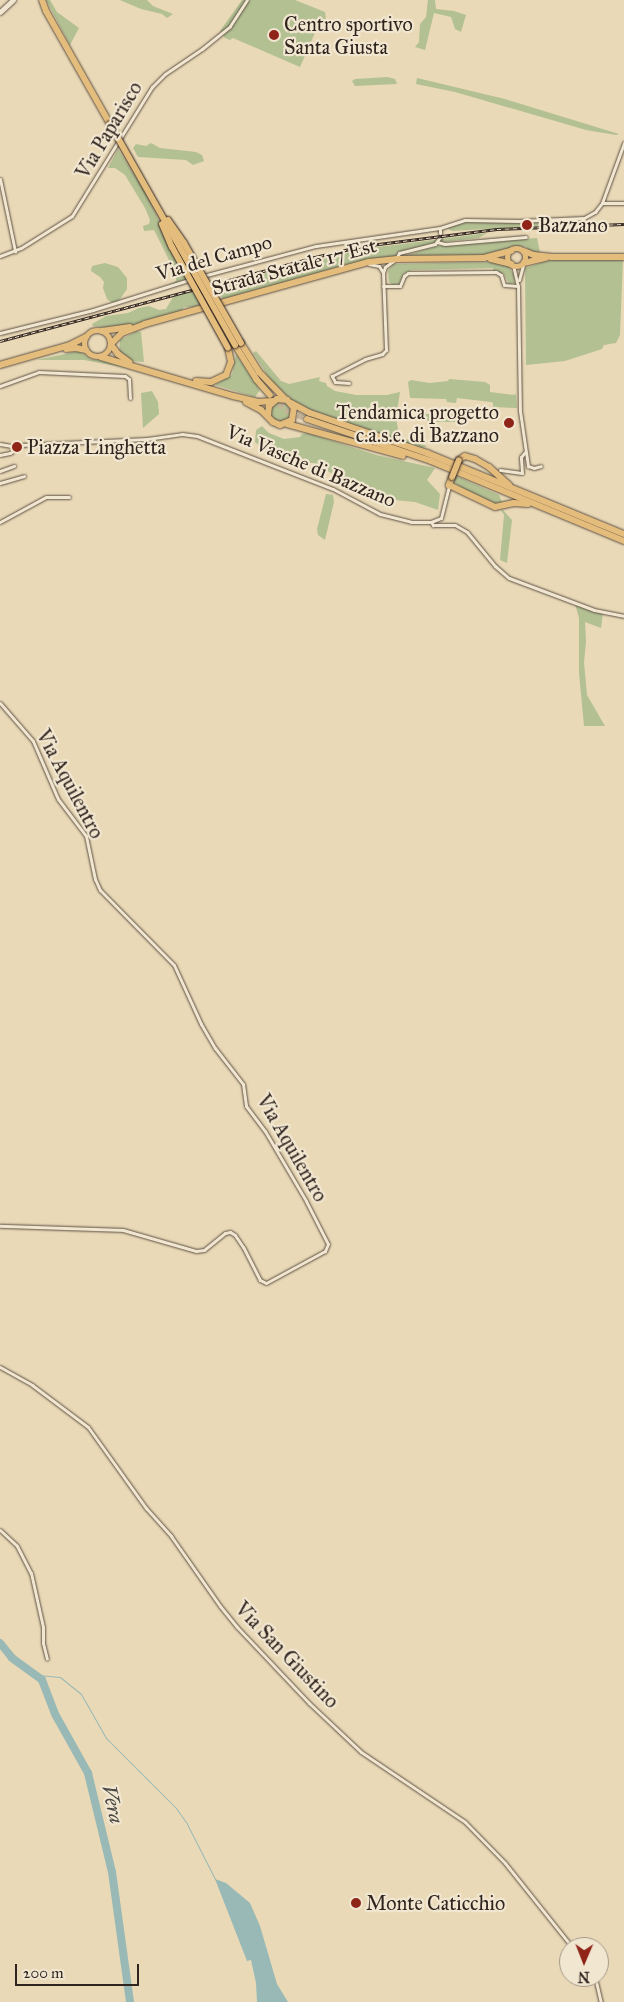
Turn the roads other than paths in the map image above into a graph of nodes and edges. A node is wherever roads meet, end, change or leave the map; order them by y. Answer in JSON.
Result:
{"nodes":[{"id":1,"x":8,"y":0,"type":"edge"},
{"id":2,"x":13,"y":0,"type":"edge"},
{"id":3,"x":37,"y":0,"type":"edge"},
{"id":4,"x":42,"y":0,"type":"edge"},
{"id":5,"x":247,"y":0,"type":"edge"},
{"id":6,"x":0,"y":12,"type":"edge"},
{"id":7,"x":46,"y":12,"type":"junction"},
{"id":8,"x":624,"y":143,"type":"edge"},
{"id":9,"x":0,"y":179,"type":"edge"},
{"id":10,"x":602,"y":203,"type":"junction"},
{"id":11,"x":624,"y":203,"type":"edge"},
{"id":12,"x":440,"y":228,"type":"junction"},
{"id":13,"x":526,"y":237,"type":"dead end"},
{"id":14,"x":437,"y":242,"type":"junction"},
{"id":15,"x":15,"y":251,"type":"junction"},
{"id":16,"x":511,"y":251,"type":"junction"},
{"id":17,"x":524,"y":251,"type":"junction"},
{"id":18,"x":0,"y":256,"type":"edge"},
{"id":19,"x":552,"y":257,"type":"junction"},
{"id":20,"x":624,"y":257,"type":"edge"},
{"id":21,"x":484,"y":258,"type":"junction"},
{"id":22,"x":396,"y":259,"type":"junction"},
{"id":23,"x":524,"y":264,"type":"junction"},
{"id":24,"x":512,"y":265,"type":"junction"},
{"id":25,"x":356,"y":266,"type":"junction"},
{"id":26,"x":383,"y":273,"type":"junction"},
{"id":27,"x":383,"y":286,"type":"junction"},
{"id":28,"x":518,"y":286,"type":"junction"},
{"id":29,"x":145,"y":324,"type":"junction"},
{"id":30,"x":101,"y":331,"type":"junction"},
{"id":31,"x":0,"y":333,"type":"edge"},
{"id":32,"x":86,"y":337,"type":"junction"},
{"id":33,"x":112,"y":344,"type":"junction"},
{"id":34,"x":235,"y":345,"type":"junction"},
{"id":35,"x":86,"y":350,"type":"junction"},
{"id":36,"x":100,"y":357,"type":"junction"},
{"id":37,"x":22,"y":358,"type":"junction"},
{"id":38,"x":131,"y":363,"type":"junction"},
{"id":39,"x":0,"y":365,"type":"edge"},
{"id":40,"x":149,"y":370,"type":"junction"},
{"id":41,"x":349,"y":383,"type":"dead end"},
{"id":42,"x":0,"y":386,"type":"edge"},
{"id":43,"x":233,"y":396,"type":"junction"},
{"id":44,"x":130,"y":398,"type":"dead end"},
{"id":45,"x":271,"y":398,"type":"junction"},
{"id":46,"x":288,"y":401,"type":"junction"},
{"id":47,"x":268,"y":416,"type":"junction"},
{"id":48,"x":307,"y":419,"type":"tunnel mouth"},
{"id":49,"x":287,"y":424,"type":"junction"},
{"id":50,"x":0,"y":444,"type":"edge"},
{"id":51,"x":17,"y":447,"type":"junction"},
{"id":52,"x":526,"y":451,"type":"junction"},
{"id":53,"x":0,"y":455,"type":"edge"},
{"id":54,"x":455,"y":465,"type":"junction"},
{"id":55,"x":486,"y":465,"type":"junction"},
{"id":56,"x":14,"y":466,"type":"dead end"},
{"id":57,"x":542,"y":466,"type":"dead end"},
{"id":58,"x":500,"y":470,"type":"dead end"},
{"id":59,"x":0,"y":471,"type":"edge"},
{"id":60,"x":478,"y":474,"type":"junction"},
{"id":61,"x":24,"y":476,"type":"dead end"},
{"id":62,"x":483,"y":482,"type":"junction"},
{"id":63,"x":0,"y":483,"type":"edge"},
{"id":64,"x":449,"y":484,"type":"junction"},
{"id":65,"x":516,"y":490,"type":"junction"},
{"id":66,"x":69,"y":497,"type":"dead end"},
{"id":67,"x":502,"y":505,"type":"junction"},
{"id":68,"x":541,"y":507,"type":"junction"},
{"id":69,"x":0,"y":522,"type":"edge"},
{"id":70,"x":431,"y":522,"type":"junction"},
{"id":71,"x":624,"y":534,"type":"edge"},
{"id":72,"x":624,"y":541,"type":"edge"},
{"id":73,"x":624,"y":616,"type":"edge"},
{"id":74,"x":0,"y":703,"type":"edge"},
{"id":75,"x":0,"y":1226,"type":"edge"},
{"id":76,"x":0,"y":1367,"type":"edge"},
{"id":77,"x":0,"y":1530,"type":"edge"},
{"id":78,"x":47,"y":1659,"type":"dead end"},
{"id":79,"x":564,"y":1937,"type":"edge"},
{"id":80,"x":598,"y":1987,"type":"edge"},
{"id":81,"x":601,"y":2002,"type":"edge"}],
"edges":[{"from":1,"to":6,"type":"main road"},
{"from":2,"to":6,"type":"main road"},
{"from":3,"to":7,"type":"highway"},
{"from":4,"to":7,"type":"highway"},
{"from":5,"to":15,"type":"street","name":"Via Paparisco"},
{"from":7,"to":34,"type":"highway","bridge":true},
{"from":8,"to":10,"type":"street"},
{"from":9,"to":15,"type":"street"},
{"from":10,"to":11,"type":"street"},
{"from":10,"to":12,"type":"street","name":"Via del Campo"},
{"from":12,"to":14,"type":"street"},
{"from":12,"to":31,"type":"street","name":"Via del Campo"},
{"from":13,"to":14,"type":"street"},
{"from":14,"to":22,"type":"street"},
{"from":15,"to":18,"type":"street","name":"Via Paparisco"},
{"from":16,"to":17,"type":"main road"},
{"from":16,"to":21,"type":"main road","name":"Strada Statale 17 Est"},
{"from":16,"to":24,"type":"main road"},
{"from":17,"to":19,"type":"main road"},
{"from":17,"to":23,"type":"main road"},
{"from":19,"to":20,"type":"main road"},
{"from":19,"to":23,"type":"main road"},
{"from":21,"to":22,"type":"main road","name":"Strada Statale 17 Est"},
{"from":21,"to":24,"type":"main road","name":"Strada Statale 17 Est"},
{"from":22,"to":25,"type":"main road","name":"Strada Statale 17 Est"},
{"from":22,"to":26,"type":"street"},
{"from":23,"to":24,"type":"main road"},
{"from":23,"to":28,"type":"street"},
{"from":24,"to":28,"type":"street"},
{"from":25,"to":26,"type":"street"},
{"from":25,"to":29,"type":"main road","name":"Strada Statale 17 Est"},
{"from":26,"to":27,"type":"street"},
{"from":27,"to":28,"type":"street"},
{"from":27,"to":41,"type":"street"},
{"from":28,"to":52,"type":"street"},
{"from":29,"to":30,"type":"main road","name":"Strada Statale 17 Est"},
{"from":29,"to":33,"type":"main road","name":"Strada Statale 17 Est"},
{"from":30,"to":32,"type":"main road"},
{"from":30,"to":33,"type":"main road"},
{"from":32,"to":35,"type":"main road"},
{"from":32,"to":37,"type":"main road"},
{"from":33,"to":36,"type":"main road"},
{"from":33,"to":38,"type":"highway"},
{"from":34,"to":38,"type":"highway"},
{"from":34,"to":45,"type":"highway"},
{"from":34,"to":46,"type":"highway"},
{"from":35,"to":36,"type":"main road"},
{"from":35,"to":37,"type":"main road"},
{"from":36,"to":40,"type":"highway"},
{"from":37,"to":39,"type":"main road"},
{"from":38,"to":40,"type":"highway"},
{"from":40,"to":43,"type":"highway"},
{"from":42,"to":44,"type":"street"},
{"from":43,"to":45,"type":"highway"},
{"from":43,"to":47,"type":"highway"},
{"from":45,"to":46,"type":"highway"},
{"from":45,"to":47,"type":"highway"},
{"from":46,"to":49,"type":"highway"},
{"from":46,"to":54,"type":"highway"},
{"from":47,"to":49,"type":"highway"},
{"from":48,"to":54,"type":"highway"},
{"from":49,"to":54,"type":"highway"},
{"from":50,"to":51,"type":"street"},
{"from":51,"to":53,"type":"street"},
{"from":51,"to":70,"type":"street","name":"Via Vasche di Bazzano"},
{"from":52,"to":57,"type":"street"},
{"from":52,"to":58,"type":"street"},
{"from":54,"to":55,"type":"highway"},
{"from":54,"to":60,"type":"highway"},
{"from":54,"to":62,"type":"highway"},
{"from":54,"to":64,"type":"highway","bridge":true},
{"from":55,"to":60,"type":"highway"},
{"from":55,"to":65,"type":"highway"},
{"from":56,"to":59,"type":"street"},
{"from":60,"to":65,"type":"highway"},
{"from":61,"to":63,"type":"street"},
{"from":62,"to":67,"type":"highway"},
{"from":62,"to":68,"type":"highway"},
{"from":64,"to":67,"type":"highway"},
{"from":64,"to":70,"type":"street"},
{"from":65,"to":71,"type":"highway"},
{"from":66,"to":69,"type":"street"},
{"from":67,"to":68,"type":"highway"},
{"from":68,"to":72,"type":"highway"},
{"from":70,"to":73,"type":"street","name":"Via Vasche di Bazzano"},
{"from":74,"to":75,"type":"street","name":"Via Aquilentro"},
{"from":76,"to":79,"type":"street","name":"Via San Giustino"},
{"from":77,"to":78,"type":"street"},
{"from":80,"to":81,"type":"street"}]}
